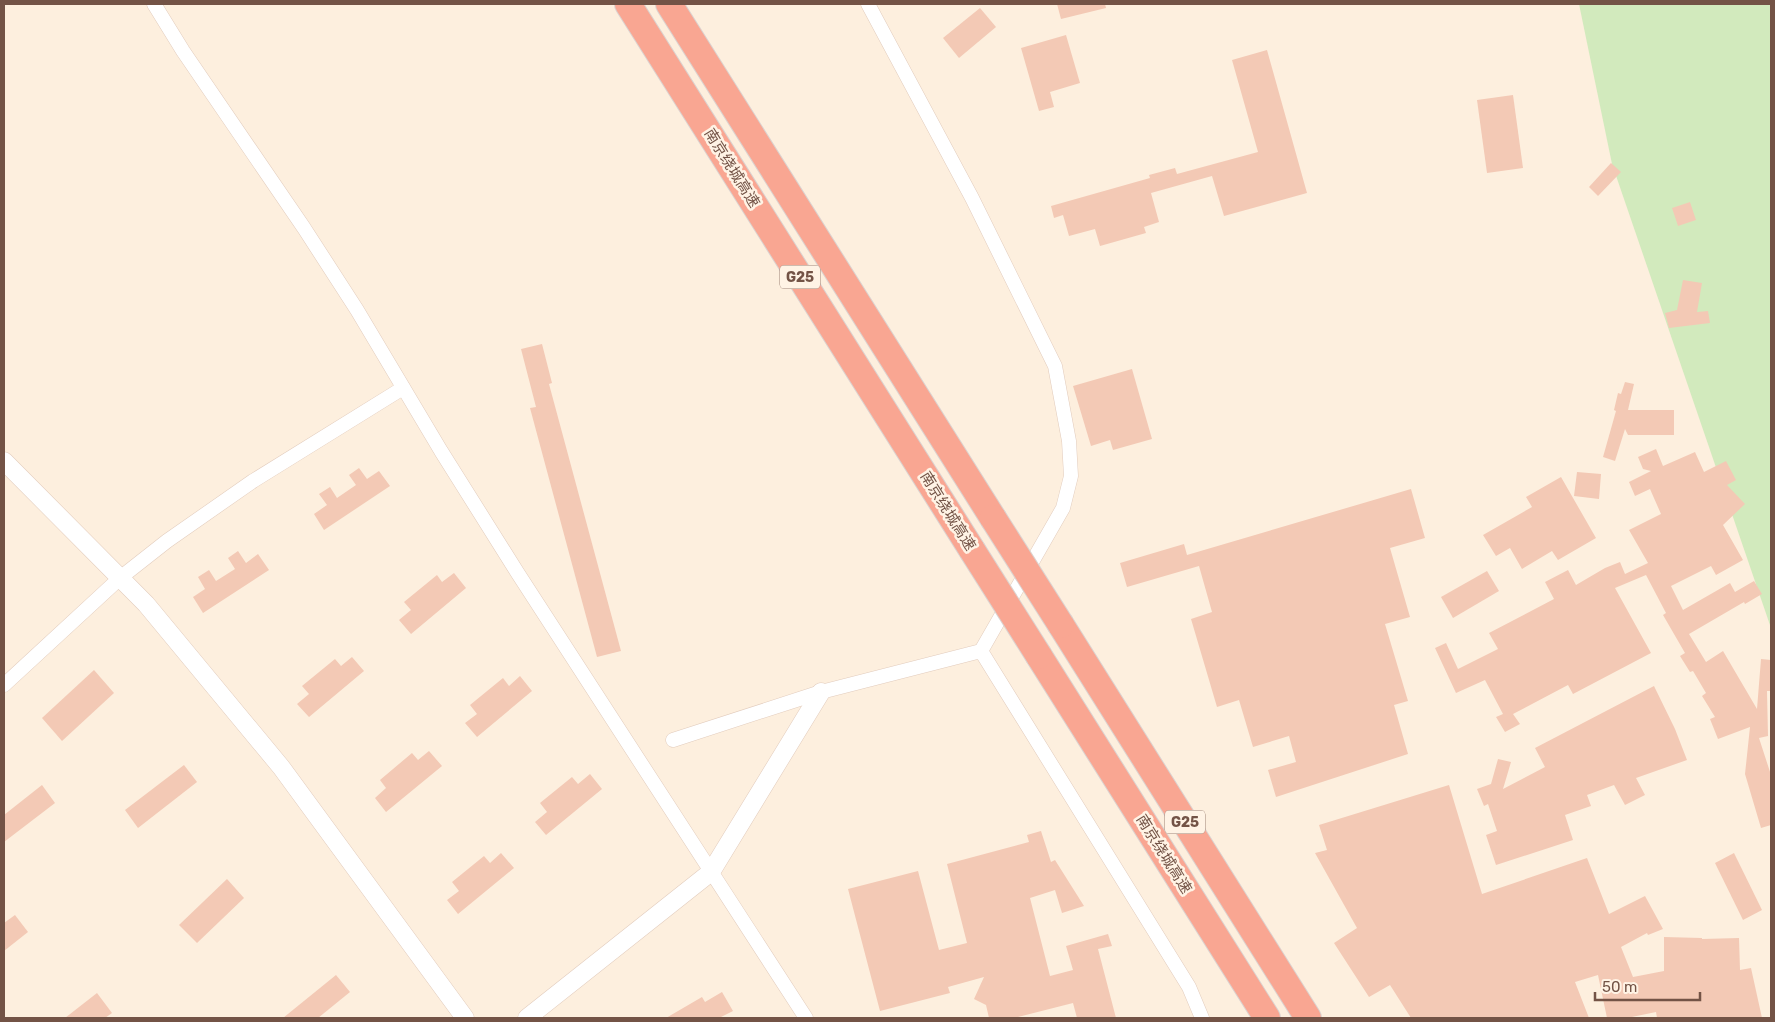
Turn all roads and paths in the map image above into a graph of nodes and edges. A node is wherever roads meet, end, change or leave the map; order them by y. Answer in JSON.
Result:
{"nodes":[{"id":1,"x":154,"y":4,"type":"edge"},
{"id":2,"x":628,"y":4,"type":"edge"},
{"id":3,"x":669,"y":4,"type":"edge"},
{"id":4,"x":868,"y":4,"type":"edge"},
{"id":5,"x":403,"y":388,"type":"junction"},
{"id":6,"x":4,"y":461,"type":"edge"},
{"id":7,"x":120,"y":578,"type":"junction"},
{"id":8,"x":981,"y":652,"type":"junction"},
{"id":9,"x":4,"y":685,"type":"edge"},
{"id":10,"x":821,"y":692,"type":"junction"},
{"id":11,"x":673,"y":740,"type":"dead end"},
{"id":12,"x":711,"y":872,"type":"junction"},
{"id":13,"x":465,"y":1018,"type":"edge"},
{"id":14,"x":527,"y":1018,"type":"edge"},
{"id":15,"x":806,"y":1018,"type":"edge"},
{"id":16,"x":1202,"y":1018,"type":"edge"},
{"id":17,"x":1267,"y":1018,"type":"edge"},
{"id":18,"x":1308,"y":1018,"type":"edge"}],
"edges":[{"from":1,"to":5,"type":"street"},
{"from":2,"to":17,"type":"highway","name":"南京绕城高速","number":"G25","bridge":true},
{"from":3,"to":18,"type":"highway","number":"G25","bridge":true},
{"from":4,"to":8,"type":"street"},
{"from":5,"to":7,"type":"street"},
{"from":5,"to":12,"type":"street"},
{"from":6,"to":7,"type":"street"},
{"from":7,"to":9,"type":"street"},
{"from":7,"to":13,"type":"street"},
{"from":8,"to":10,"type":"street"},
{"from":8,"to":16,"type":"street"},
{"from":10,"to":11,"type":"street"},
{"from":10,"to":12,"type":"street"},
{"from":12,"to":14,"type":"street"},
{"from":12,"to":15,"type":"street"}]}
